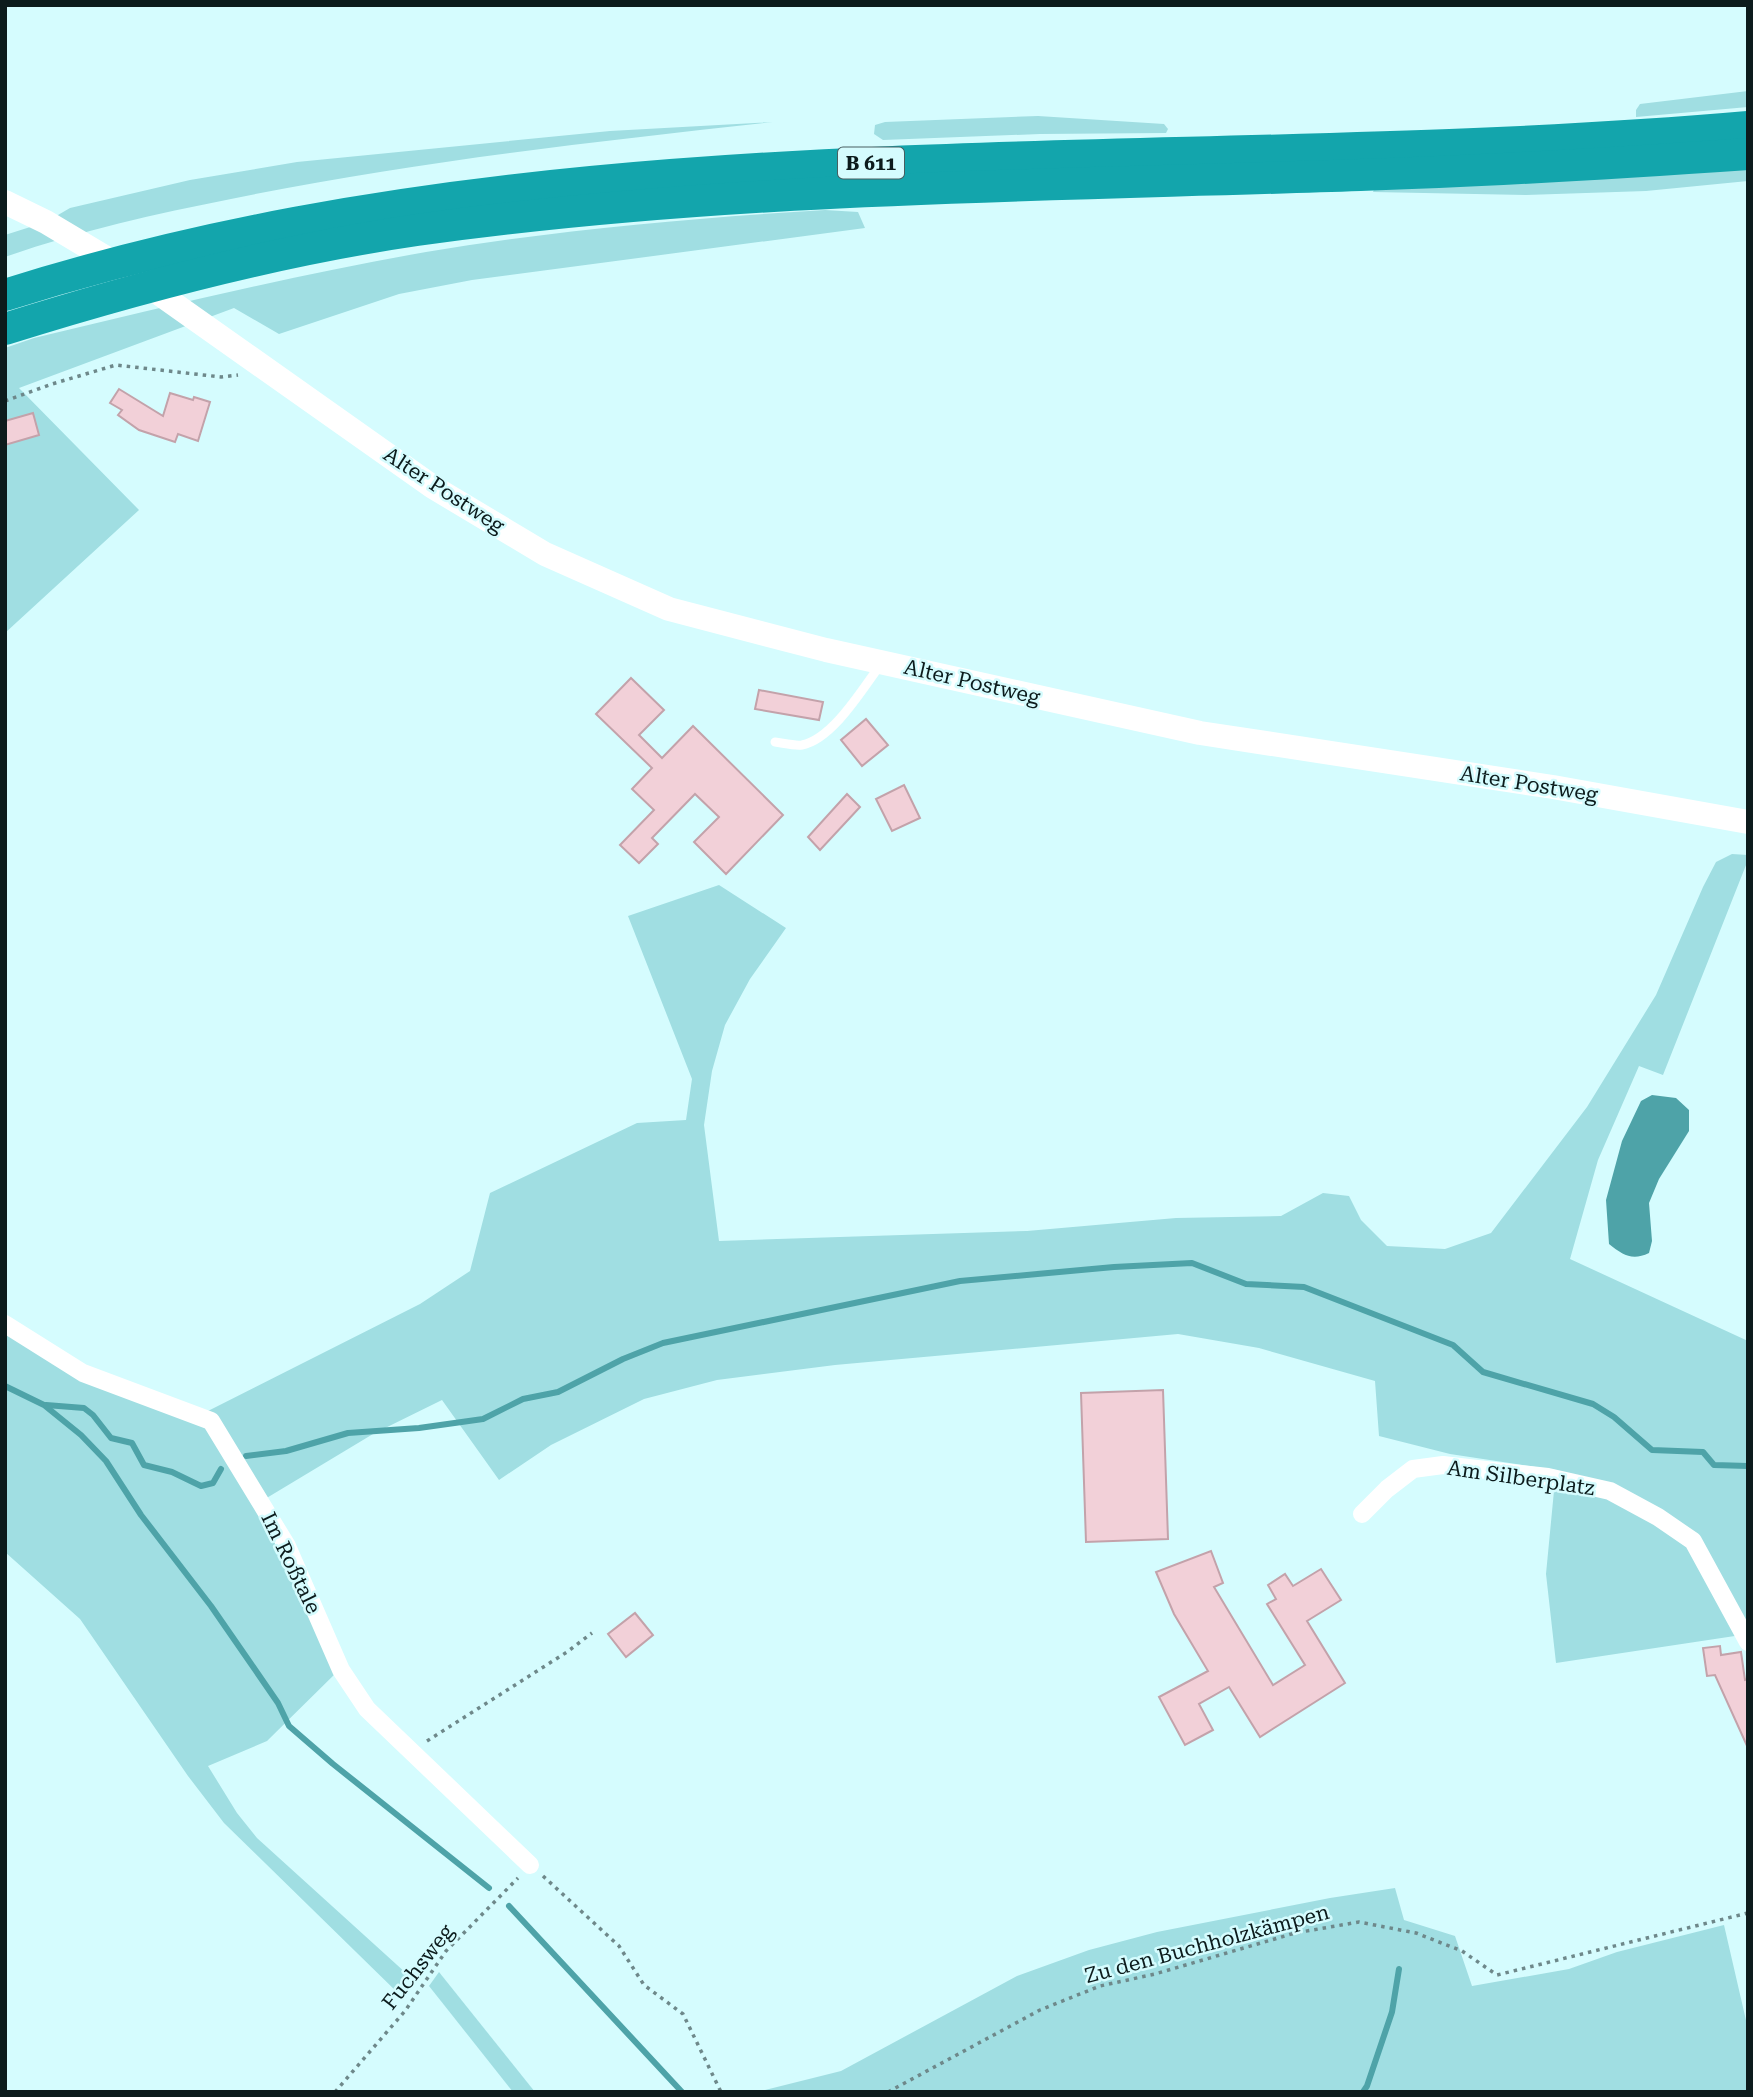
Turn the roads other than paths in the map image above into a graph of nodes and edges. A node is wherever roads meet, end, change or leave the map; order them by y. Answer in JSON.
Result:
{"nodes":[{"id":1,"x":1748,"y":127,"type":"edge"},
{"id":2,"x":1748,"y":154,"type":"edge"},
{"id":3,"x":5,"y":202,"type":"edge"},
{"id":4,"x":5,"y":295,"type":"edge"},
{"id":5,"x":5,"y":329,"type":"edge"},
{"id":6,"x":883,"y":662,"type":"junction"},
{"id":7,"x":775,"y":742,"type":"dead end"},
{"id":8,"x":1748,"y":822,"type":"edge"},
{"id":9,"x":5,"y":1324,"type":"edge"},
{"id":10,"x":1362,"y":1514,"type":"dead end"},
{"id":11,"x":1748,"y":1642,"type":"edge"},
{"id":12,"x":530,"y":1865,"type":"road end"}],
"edges":[{"from":1,"to":4,"type":"highway","number":"B 611"},
{"from":2,"to":5,"type":"highway","number":"B 611"},
{"from":3,"to":6,"type":"street","name":"Alter Postweg"},
{"from":6,"to":7,"type":"lane"},
{"from":6,"to":8,"type":"street","name":"Alter Postweg"},
{"from":9,"to":12,"type":"street","name":"Im Roßtale"},
{"from":10,"to":11,"type":"street","name":"Am Silberplatz"}]}
